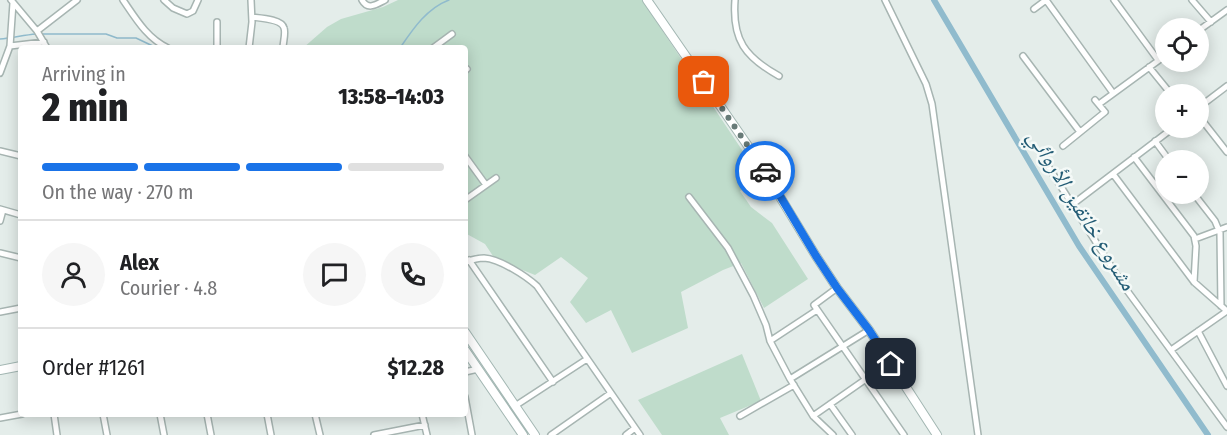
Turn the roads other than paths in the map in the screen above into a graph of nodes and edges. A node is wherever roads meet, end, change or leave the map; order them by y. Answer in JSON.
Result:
{"nodes":[{"id":1,"x":123,"y":0,"type":"edge"},
{"id":2,"x":164,"y":0,"type":"edge"},
{"id":3,"x":198,"y":0,"type":"edge"},
{"id":4,"x":250,"y":0,"type":"edge"},
{"id":5,"x":362,"y":0,"type":"edge"},
{"id":6,"x":385,"y":0,"type":"edge"},
{"id":7,"x":735,"y":0,"type":"edge"},
{"id":8,"x":885,"y":0,"type":"edge"},
{"id":9,"x":1046,"y":0,"type":"edge"},
{"id":10,"x":1114,"y":0,"type":"edge"},
{"id":11,"x":1192,"y":0,"type":"edge"},
{"id":12,"x":73,"y":1,"type":"edge"},
{"id":13,"x":649,"y":1,"type":"edge"},
{"id":14,"x":12,"y":2,"type":"edge"},
{"id":15,"x":1034,"y":9,"type":"dead end"},
{"id":16,"x":1227,"y":10,"type":"edge"},
{"id":17,"x":252,"y":17,"type":"junction"},
{"id":18,"x":217,"y":22,"type":"dead end"},
{"id":19,"x":1211,"y":22,"type":"joint"},
{"id":20,"x":37,"y":31,"type":"junction"},
{"id":21,"x":452,"y":34,"type":"dead end"},
{"id":22,"x":9,"y":45,"type":"junction"},
{"id":23,"x":46,"y":45,"type":"edge"},
{"id":24,"x":162,"y":45,"type":"edge"},
{"id":25,"x":217,"y":45,"type":"edge"},
{"id":26,"x":249,"y":45,"type":"edge"},
{"id":27,"x":283,"y":45,"type":"edge"},
{"id":28,"x":437,"y":45,"type":"edge"},
{"id":29,"x":1023,"y":56,"type":"dead end"},
{"id":30,"x":1155,"y":56,"type":"edge"},
{"id":31,"x":1155,"y":62,"type":"edge"},
{"id":32,"x":1149,"y":67,"type":"junction"},
{"id":33,"x":0,"y":73,"type":"edge"},
{"id":34,"x":779,"y":76,"type":"dead end"},
{"id":35,"x":1162,"y":84,"type":"edge"},
{"id":36,"x":1227,"y":86,"type":"edge"},
{"id":37,"x":1113,"y":93,"type":"junction"},
{"id":38,"x":1209,"y":100,"type":"edge"},
{"id":39,"x":1209,"y":129,"type":"edge"},
{"id":40,"x":1080,"y":132,"type":"junction"},
{"id":41,"x":1159,"y":138,"type":"edge"},
{"id":42,"x":1155,"y":141,"type":"junction"},
{"id":43,"x":1063,"y":146,"type":"dead end"},
{"id":44,"x":1162,"y":150,"type":"edge"},
{"id":45,"x":0,"y":151,"type":"edge"},
{"id":46,"x":1227,"y":152,"type":"edge"},
{"id":47,"x":18,"y":155,"type":"edge"},
{"id":48,"x":1134,"y":157,"type":"junction"},
{"id":49,"x":468,"y":160,"type":"edge"},
{"id":50,"x":1046,"y":163,"type":"dead end"},
{"id":51,"x":1113,"y":174,"type":"junction"},
{"id":52,"x":496,"y":178,"type":"dead end"},
{"id":53,"x":486,"y":185,"type":"junction"},
{"id":54,"x":689,"y":196,"type":"dead end"},
{"id":55,"x":468,"y":199,"type":"edge"},
{"id":56,"x":1073,"y":204,"type":"junction"},
{"id":57,"x":1202,"y":204,"type":"edge"},
{"id":58,"x":1,"y":210,"type":"edge"},
{"id":59,"x":18,"y":214,"type":"edge"},
{"id":60,"x":0,"y":222,"type":"edge"},
{"id":61,"x":1227,"y":227,"type":"edge"},
{"id":62,"x":1219,"y":229,"type":"junction"},
{"id":63,"x":1195,"y":239,"type":"junction"},
{"id":64,"x":0,"y":253,"type":"edge"},
{"id":65,"x":18,"y":257,"type":"edge"},
{"id":66,"x":468,"y":261,"type":"edge"},
{"id":67,"x":468,"y":262,"type":"edge"},
{"id":68,"x":1194,"y":282,"type":"junction"},
{"id":69,"x":837,"y":288,"type":"junction"},
{"id":70,"x":1221,"y":306,"type":"junction"},
{"id":71,"x":18,"y":309,"type":"edge"},
{"id":72,"x":817,"y":310,"type":"junction"},
{"id":73,"x":1227,"y":311,"type":"edge"},
{"id":74,"x":0,"y":312,"type":"edge"},
{"id":75,"x":869,"y":330,"type":"junction"},
{"id":76,"x":1198,"y":331,"type":"junction"},
{"id":77,"x":468,"y":336,"type":"edge"},
{"id":78,"x":770,"y":341,"type":"junction"},
{"id":79,"x":843,"y":345,"type":"junction"},
{"id":80,"x":1171,"y":350,"type":"junction"},
{"id":81,"x":468,"y":355,"type":"edge"},
{"id":82,"x":587,"y":359,"type":"junction"},
{"id":83,"x":891,"y":364,"type":"junction"},
{"id":84,"x":18,"y":367,"type":"edge"},
{"id":85,"x":1218,"y":368,"type":"junction"},
{"id":86,"x":1227,"y":368,"type":"edge"},
{"id":87,"x":478,"y":369,"type":"junction"},
{"id":88,"x":0,"y":370,"type":"edge"},
{"id":89,"x":468,"y":371,"type":"edge"},
{"id":90,"x":790,"y":380,"type":"junction"},
{"id":91,"x":866,"y":380,"type":"junction"},
{"id":92,"x":553,"y":382,"type":"junction"},
{"id":93,"x":794,"y":385,"type":"junction"},
{"id":94,"x":1227,"y":386,"type":"edge"},
{"id":95,"x":503,"y":388,"type":"junction"},
{"id":96,"x":495,"y":393,"type":"junction"},
{"id":97,"x":611,"y":393,"type":"junction"},
{"id":98,"x":830,"y":404,"type":"junction"},
{"id":99,"x":515,"y":406,"type":"junction"},
{"id":100,"x":468,"y":413,"type":"edge"},
{"id":101,"x":18,"y":415,"type":"edge"},
{"id":102,"x":740,"y":416,"type":"dead end"},
{"id":103,"x":813,"y":416,"type":"junction"},
{"id":104,"x":54,"y":417,"type":"edge"},
{"id":105,"x":103,"y":417,"type":"edge"},
{"id":106,"x":161,"y":417,"type":"edge"},
{"id":107,"x":208,"y":417,"type":"edge"},
{"id":108,"x":268,"y":417,"type":"edge"},
{"id":109,"x":316,"y":417,"type":"edge"},
{"id":110,"x":424,"y":417,"type":"edge"},
{"id":111,"x":0,"y":418,"type":"edge"},
{"id":112,"x":425,"y":425,"type":"junction"},
{"id":113,"x":1227,"y":427,"type":"edge"},
{"id":114,"x":635,"y":428,"type":"junction"},
{"id":115,"x":57,"y":435,"type":"edge"},
{"id":116,"x":106,"y":435,"type":"edge"},
{"id":117,"x":164,"y":435,"type":"edge"},
{"id":118,"x":211,"y":435,"type":"edge"},
{"id":119,"x":271,"y":435,"type":"edge"},
{"id":120,"x":320,"y":435,"type":"edge"},
{"id":121,"x":374,"y":435,"type":"edge"},
{"id":122,"x":427,"y":435,"type":"edge"},
{"id":123,"x":472,"y":435,"type":"edge"},
{"id":124,"x":523,"y":435,"type":"edge"},
{"id":125,"x":535,"y":435,"type":"edge"},
{"id":126,"x":551,"y":435,"type":"edge"},
{"id":127,"x":626,"y":435,"type":"edge"},
{"id":128,"x":640,"y":435,"type":"edge"},
{"id":129,"x":833,"y":435,"type":"edge"},
{"id":130,"x":852,"y":435,"type":"edge"},
{"id":131,"x":904,"y":435,"type":"edge"},
{"id":132,"x":937,"y":435,"type":"edge"},
{"id":133,"x":978,"y":435,"type":"edge"}],
"edges":[{"from":1,"to":24,"type":"street"},
{"from":2,"to":3,"type":"street"},
{"from":4,"to":17,"type":"street"},
{"from":5,"to":6,"type":"street"},
{"from":7,"to":34,"type":"street"},
{"from":8,"to":133,"type":"street"},
{"from":9,"to":15,"type":"street"},
{"from":9,"to":37,"type":"street"},
{"from":10,"to":30,"type":"street"},
{"from":11,"to":19,"type":"street"},
{"from":12,"to":20,"type":"street"},
{"from":13,"to":69,"type":"street"},
{"from":14,"to":20,"type":"street"},
{"from":14,"to":22,"type":"street"},
{"from":16,"to":19,"type":"street"},
{"from":17,"to":26,"type":"street"},
{"from":17,"to":27,"type":"street"},
{"from":18,"to":25,"type":"street"},
{"from":20,"to":23,"type":"street"},
{"from":21,"to":28,"type":"street"},
{"from":22,"to":23,"type":"street"},
{"from":22,"to":33,"type":"street"},
{"from":29,"to":40,"type":"street"},
{"from":31,"to":32,"type":"street"},
{"from":32,"to":35,"type":"street"},
{"from":32,"to":37,"type":"street"},
{"from":36,"to":38,"type":"street"},
{"from":37,"to":40,"type":"street"},
{"from":39,"to":46,"type":"street"},
{"from":40,"to":43,"type":"street"},
{"from":41,"to":42,"type":"street"},
{"from":42,"to":44,"type":"street"},
{"from":42,"to":48,"type":"street"},
{"from":45,"to":47,"type":"street"},
{"from":48,"to":51,"type":"street"},
{"from":48,"to":63,"type":"street"},
{"from":49,"to":53,"type":"street"},
{"from":50,"to":56,"type":"street"},
{"from":51,"to":56,"type":"street"},
{"from":51,"to":68,"type":"street"},
{"from":52,"to":53,"type":"street"},
{"from":53,"to":55,"type":"street"},
{"from":54,"to":78,"type":"street"},
{"from":56,"to":80,"type":"street"},
{"from":57,"to":62,"type":"street"},
{"from":58,"to":59,"type":"street"},
{"from":58,"to":60,"type":"street"},
{"from":61,"to":62,"type":"street"},
{"from":62,"to":63,"type":"street"},
{"from":62,"to":70,"type":"street"},
{"from":63,"to":68,"type":"street"},
{"from":64,"to":65,"type":"street"},
{"from":66,"to":82,"type":"street"},
{"from":67,"to":92,"type":"street"},
{"from":68,"to":70,"type":"street"},
{"from":69,"to":72,"type":"street"},
{"from":69,"to":75,"type":"street"},
{"from":70,"to":73,"type":"street"},
{"from":71,"to":74,"type":"street"},
{"from":72,"to":78,"type":"street"},
{"from":72,"to":79,"type":"street"},
{"from":73,"to":76,"type":"street"},
{"from":75,"to":79,"type":"street"},
{"from":75,"to":83,"type":"street"},
{"from":76,"to":80,"type":"street"},
{"from":76,"to":85,"type":"street"},
{"from":77,"to":95,"type":"street"},
{"from":78,"to":90,"type":"street"},
{"from":79,"to":90,"type":"street"},
{"from":79,"to":91,"type":"street"},
{"from":80,"to":113,"type":"street"},
{"from":81,"to":87,"type":"street"},
{"from":82,"to":92,"type":"street"},
{"from":82,"to":97,"type":"street"},
{"from":83,"to":91,"type":"street"},
{"from":83,"to":132,"type":"street"},
{"from":84,"to":88,"type":"street"},
{"from":85,"to":86,"type":"street"},
{"from":85,"to":94,"type":"street"},
{"from":87,"to":89,"type":"street"},
{"from":87,"to":96,"type":"street"},
{"from":90,"to":93,"type":"street"},
{"from":91,"to":98,"type":"street"},
{"from":91,"to":131,"type":"street"},
{"from":92,"to":99,"type":"street"},
{"from":93,"to":102,"type":"street"},
{"from":93,"to":103,"type":"street"},
{"from":95,"to":96,"type":"street"},
{"from":95,"to":99,"type":"street"},
{"from":96,"to":124,"type":"street"},
{"from":97,"to":114,"type":"street"},
{"from":97,"to":126,"type":"street"},
{"from":98,"to":103,"type":"street"},
{"from":98,"to":130,"type":"street"},
{"from":99,"to":125,"type":"street"},
{"from":100,"to":123,"type":"street"},
{"from":101,"to":111,"type":"street"},
{"from":103,"to":129,"type":"street"},
{"from":104,"to":115,"type":"street"},
{"from":105,"to":116,"type":"street"},
{"from":106,"to":117,"type":"street"},
{"from":107,"to":118,"type":"street"},
{"from":108,"to":119,"type":"street"},
{"from":109,"to":120,"type":"street"},
{"from":110,"to":112,"type":"street"},
{"from":112,"to":121,"type":"street"},
{"from":112,"to":122,"type":"street"},
{"from":114,"to":127,"type":"street"},
{"from":114,"to":128,"type":"street"}]}
